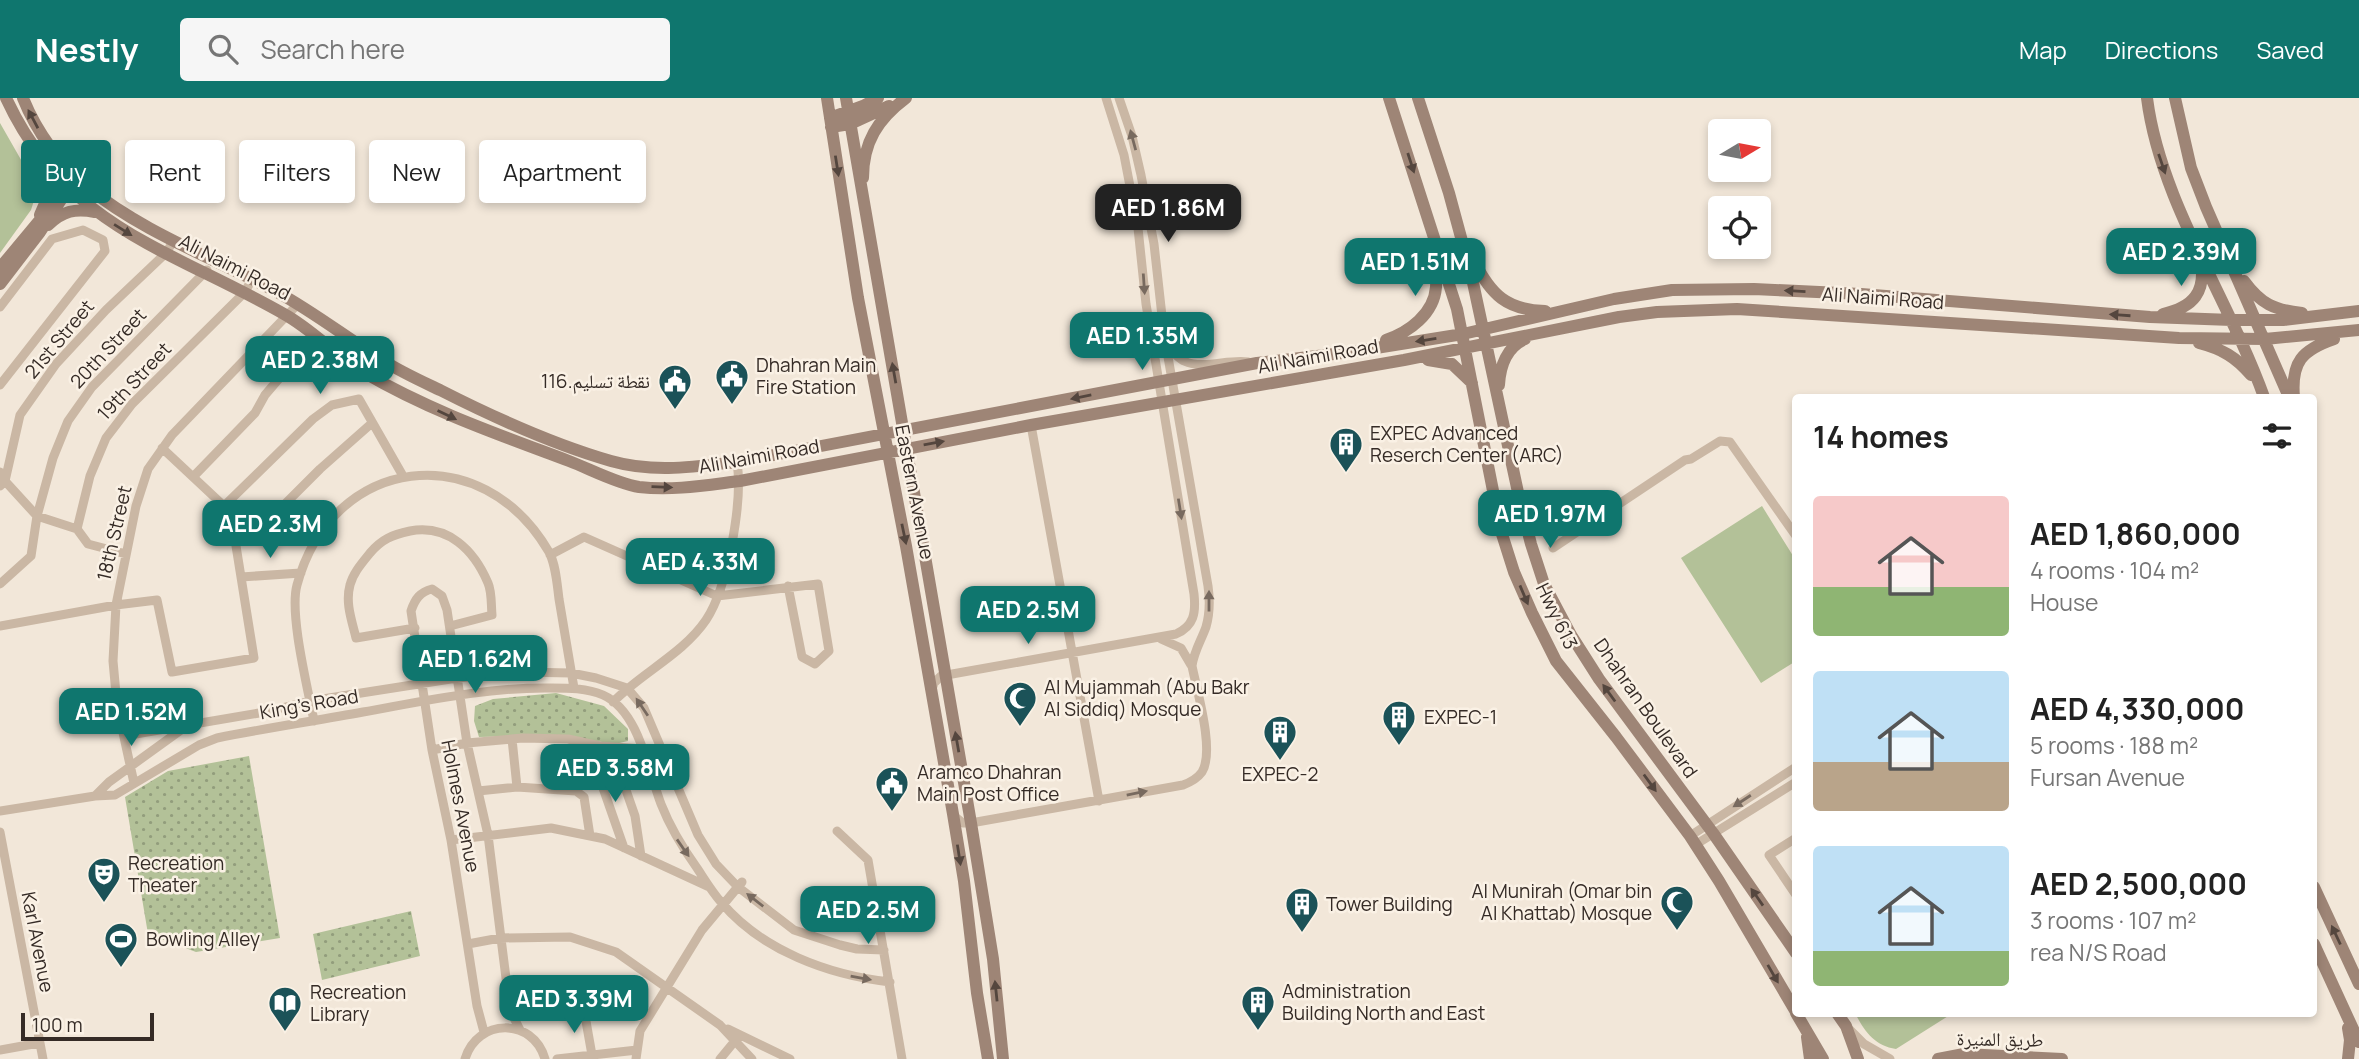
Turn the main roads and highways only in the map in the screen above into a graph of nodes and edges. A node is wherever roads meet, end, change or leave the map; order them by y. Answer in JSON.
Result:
{"nodes":[{"id":1,"x":6,"y":98,"type":"edge"},
{"id":2,"x":23,"y":98,"type":"edge"},
{"id":3,"x":827,"y":98,"type":"edge"},
{"id":4,"x":846,"y":98,"type":"edge"},
{"id":5,"x":878,"y":98,"type":"edge"},
{"id":6,"x":905,"y":98,"type":"edge"},
{"id":7,"x":1389,"y":98,"type":"edge"},
{"id":8,"x":1418,"y":98,"type":"edge"},
{"id":9,"x":2147,"y":98,"type":"edge"},
{"id":10,"x":2175,"y":98,"type":"edge"},
{"id":11,"x":849,"y":118,"type":"junction"},
{"id":12,"x":830,"y":122,"type":"junction"},
{"id":13,"x":29,"y":140,"type":"edge"},
{"id":14,"x":46,"y":140,"type":"edge"},
{"id":15,"x":863,"y":200,"type":"junction"},
{"id":16,"x":46,"y":203,"type":"edge"},
{"id":17,"x":55,"y":203,"type":"edge"},
{"id":18,"x":86,"y":203,"type":"edge"},
{"id":19,"x":109,"y":203,"type":"edge"},
{"id":20,"x":96,"y":212,"type":"junction"},
{"id":21,"x":1427,"y":215,"type":"junction"},
{"id":22,"x":38,"y":226,"type":"junction"},
{"id":23,"x":1461,"y":235,"type":"junction"},
{"id":24,"x":2199,"y":249,"type":"junction"},
{"id":25,"x":2228,"y":256,"type":"junction"},
{"id":26,"x":0,"y":268,"type":"edge"},
{"id":27,"x":0,"y":284,"type":"edge"},
{"id":28,"x":2359,"y":311,"type":"edge"},
{"id":29,"x":1563,"y":312,"type":"junction"},
{"id":30,"x":2333,"y":315,"type":"junction"},
{"id":31,"x":2150,"y":317,"type":"junction"},
{"id":32,"x":2232,"y":320,"type":"junction"},
{"id":33,"x":2256,"y":320,"type":"junction"},
{"id":34,"x":1484,"y":330,"type":"junction"},
{"id":35,"x":2359,"y":330,"type":"edge"},
{"id":36,"x":1541,"y":332,"type":"junction"},
{"id":37,"x":1462,"y":334,"type":"junction"},
{"id":38,"x":2179,"y":338,"type":"junction"},
{"id":39,"x":2240,"y":339,"type":"junction"},
{"id":40,"x":2265,"y":339,"type":"junction"},
{"id":41,"x":1487,"y":344,"type":"junction"},
{"id":42,"x":1465,"y":349,"type":"junction"},
{"id":43,"x":1350,"y":352,"type":"junction"},
{"id":44,"x":1404,"y":360,"type":"junction"},
{"id":45,"x":1473,"y":385,"type":"junction"},
{"id":46,"x":2262,"y":391,"type":"edge"},
{"id":47,"x":2291,"y":394,"type":"edge"},
{"id":48,"x":2292,"y":394,"type":"edge"},
{"id":49,"x":1498,"y":402,"type":"junction"},
{"id":50,"x":905,"y":432,"type":"junction"},
{"id":51,"x":884,"y":435,"type":"junction"},
{"id":52,"x":907,"y":448,"type":"junction"},
{"id":53,"x":887,"y":452,"type":"junction"},
{"id":54,"x":2317,"y":893,"type":"edge"},
{"id":55,"x":1792,"y":947,"type":"edge"},
{"id":56,"x":2317,"y":951,"type":"edge"},
{"id":57,"x":2359,"y":984,"type":"edge"},
{"id":58,"x":1792,"y":1006,"type":"edge"},
{"id":59,"x":2343,"y":1007,"type":"junction"},
{"id":60,"x":1798,"y":1017,"type":"edge"},
{"id":61,"x":1845,"y":1019,"type":"edge"},
{"id":62,"x":1805,"y":1030,"type":"junction"},
{"id":63,"x":2359,"y":1042,"type":"edge"},
{"id":64,"x":988,"y":1059,"type":"edge"},
{"id":65,"x":1003,"y":1059,"type":"edge"},
{"id":66,"x":1810,"y":1059,"type":"edge"},
{"id":67,"x":1822,"y":1059,"type":"edge"},
{"id":68,"x":1858,"y":1059,"type":"edge"},
{"id":69,"x":1938,"y":1059,"type":"edge"},
{"id":70,"x":2062,"y":1059,"type":"edge"},
{"id":71,"x":2348,"y":1059,"type":"edge"}],
"edges":[{"from":1,"to":13,"type":"main road"},
{"from":14,"to":2,"type":"main road","name":"Ali Naimi Road","one_way":true},
{"from":3,"to":12,"type":"main road","name":"Eastern Avenue"},
{"from":4,"to":11,"type":"main road","name":"Eastern Avenue"},
{"from":5,"to":11,"type":"main road"},
{"from":6,"to":11,"type":"main road"},
{"from":6,"to":15,"type":"main road"},
{"from":7,"to":21,"type":"main road","name":"Hwy 613","one_way":true},
{"from":8,"to":23,"type":"main road","name":"Dhahran Boulevard"},
{"from":9,"to":24,"type":"main road","one_way":true},
{"from":10,"to":25,"type":"main road"},
{"from":11,"to":12,"type":"main road"},
{"from":11,"to":15,"type":"main road","name":"Eastern Avenue"},
{"from":12,"to":51,"type":"main road","name":"Eastern Avenue","one_way":true},
{"from":50,"to":15,"type":"main road","name":"Eastern Avenue","one_way":true},
{"from":16,"to":22,"type":"main road"},
{"from":17,"to":22,"type":"main road"},
{"from":18,"to":20,"type":"main road","name":"Ali Naimi Road"},
{"from":19,"to":51,"type":"main road","name":"Ali Naimi Road"},
{"from":20,"to":22,"type":"main road"},
{"from":20,"to":53,"type":"main road","name":"Ali Naimi Road","one_way":true},
{"from":21,"to":37,"type":"main road","name":"Hwy 613"},
{"from":21,"to":43,"type":"main road"},
{"from":22,"to":26,"type":"main road"},
{"from":22,"to":27,"type":"main road"},
{"from":23,"to":29,"type":"main road"},
{"from":23,"to":34,"type":"main road","name":"Dhahran Boulevard"},
{"from":24,"to":31,"type":"main road"},
{"from":24,"to":32,"type":"main road"},
{"from":25,"to":30,"type":"main road"},
{"from":25,"to":33,"type":"main road"},
{"from":28,"to":30,"type":"main road","name":"Ali Naimi Road"},
{"from":31,"to":29,"type":"main road","name":"Ali Naimi Road","one_way":true},
{"from":29,"to":34,"type":"main road","name":"Ali Naimi Road"},
{"from":30,"to":33,"type":"main road","name":"Ali Naimi Road"},
{"from":31,"to":32,"type":"main road","name":"Ali Naimi Road"},
{"from":32,"to":33,"type":"main road","name":"Ali Naimi Road"},
{"from":32,"to":39,"type":"main road"},
{"from":33,"to":40,"type":"main road"},
{"from":34,"to":37,"type":"main road","name":"Ali Naimi Road"},
{"from":34,"to":41,"type":"main road","name":"Dhahran Boulevard"},
{"from":35,"to":40,"type":"main road","name":"Ali Naimi Road"},
{"from":35,"to":48,"type":"main road"},
{"from":36,"to":38,"type":"main road","name":"Ali Naimi Road"},
{"from":36,"to":41,"type":"main road","name":"Ali Naimi Road"},
{"from":36,"to":49,"type":"main road"},
{"from":37,"to":42,"type":"main road","name":"Hwy 613"},
{"from":37,"to":43,"type":"main road","name":"Ali Naimi Road","one_way":true},
{"from":38,"to":39,"type":"main road","name":"Ali Naimi Road"},
{"from":38,"to":46,"type":"main road"},
{"from":39,"to":40,"type":"main road","name":"Ali Naimi Road"},
{"from":39,"to":46,"type":"main road"},
{"from":40,"to":47,"type":"main road"},
{"from":41,"to":42,"type":"main road","name":"Ali Naimi Road"},
{"from":41,"to":49,"type":"main road","name":"Dhahran Boulevard"},
{"from":42,"to":44,"type":"main road","name":"Ali Naimi Road"},
{"from":42,"to":45,"type":"main road","name":"Hwy 613"},
{"from":43,"to":50,"type":"main road","name":"Ali Naimi Road","one_way":true},
{"from":44,"to":45,"type":"main road"},
{"from":52,"to":44,"type":"main road","name":"Ali Naimi Road","one_way":true},
{"from":45,"to":58,"type":"main road","name":"Hwy 613","one_way":true},
{"from":55,"to":49,"type":"main road","name":"Dhahran Boulevard","one_way":true},
{"from":50,"to":51,"type":"main road","name":"Ali Naimi Road"},
{"from":50,"to":52,"type":"main road","name":"Eastern Avenue"},
{"from":51,"to":53,"type":"main road","name":"Eastern Avenue"},
{"from":52,"to":53,"type":"main road","name":"Ali Naimi Road"},
{"from":65,"to":52,"type":"main road","name":"Eastern Avenue","one_way":true},
{"from":53,"to":64,"type":"main road","name":"Eastern Avenue","one_way":true},
{"from":57,"to":54,"type":"main road","one_way":true},
{"from":56,"to":59,"type":"main road"},
{"from":59,"to":63,"type":"main road"},
{"from":59,"to":71,"type":"main road"},
{"from":60,"to":62,"type":"main road","name":"Hwy 613"},
{"from":61,"to":68,"type":"main road"},
{"from":62,"to":66,"type":"main road"},
{"from":62,"to":67,"type":"main road","name":"Hwy 613"},
{"from":69,"to":70,"type":"main road","name":"طريق المنيرة"}]}
